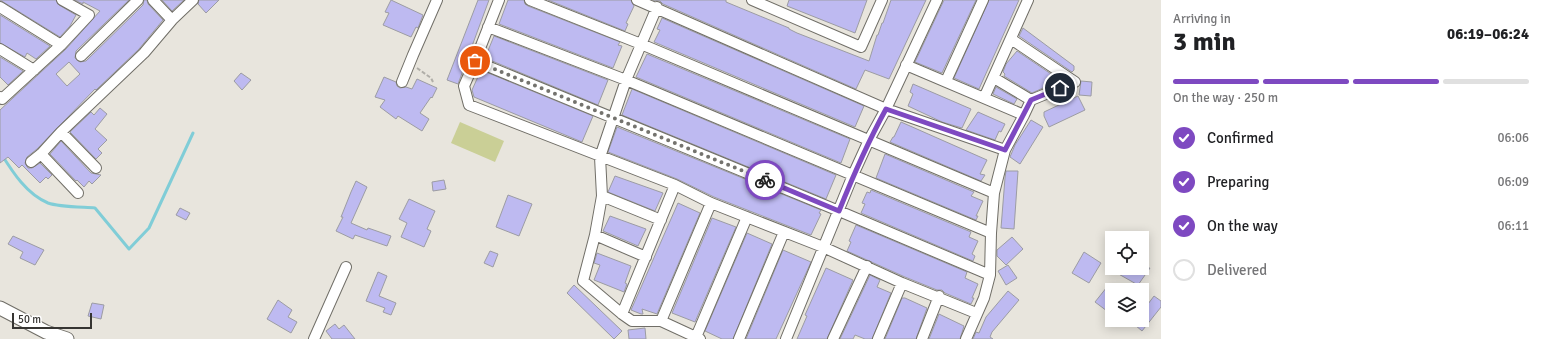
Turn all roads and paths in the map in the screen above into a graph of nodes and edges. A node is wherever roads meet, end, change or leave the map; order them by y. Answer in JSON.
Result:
{"nodes":[{"id":1,"x":62,"y":0,"type":"edge"},
{"id":2,"x":138,"y":0,"type":"edge"},
{"id":3,"x":153,"y":0,"type":"edge"},
{"id":4,"x":194,"y":0,"type":"edge"},
{"id":5,"x":437,"y":0,"type":"edge"},
{"id":6,"x":499,"y":0,"type":"edge"},
{"id":7,"x":530,"y":0,"type":"edge"},
{"id":8,"x":637,"y":0,"type":"edge"},
{"id":9,"x":752,"y":0,"type":"edge"},
{"id":10,"x":882,"y":0,"type":"edge"},
{"id":11,"x":937,"y":0,"type":"edge"},
{"id":12,"x":983,"y":0,"type":"edge"},
{"id":13,"x":1028,"y":0,"type":"edge"},
{"id":14,"x":0,"y":7,"type":"edge"},
{"id":15,"x":657,"y":7,"type":"junction"},
{"id":16,"x":172,"y":20,"type":"junction"},
{"id":17,"x":488,"y":26,"type":"junction"},
{"id":18,"x":1010,"y":39,"type":"junction"},
{"id":19,"x":641,"y":44,"type":"junction"},
{"id":20,"x":61,"y":45,"type":"junction"},
{"id":21,"x":0,"y":50,"type":"edge"},
{"id":22,"x":80,"y":56,"type":"dead end"},
{"id":23,"x":475,"y":61,"type":"junction"},
{"id":24,"x":409,"y":63,"type":"junction"},
{"id":25,"x":906,"y":65,"type":"junction"},
{"id":26,"x":34,"y":70,"type":"junction"},
{"id":27,"x":994,"y":78,"type":"junction"},
{"id":28,"x":626,"y":80,"type":"junction"},
{"id":29,"x":946,"y":81,"type":"junction"},
{"id":30,"x":402,"y":82,"type":"dead end"},
{"id":31,"x":433,"y":82,"type":"dead end"},
{"id":32,"x":0,"y":97,"type":"edge"},
{"id":33,"x":984,"y":98,"type":"junction"},
{"id":34,"x":1031,"y":100,"type":"junction"},
{"id":35,"x":886,"y":109,"type":"junction"},
{"id":36,"x":1024,"y":115,"type":"junction"},
{"id":37,"x":613,"y":118,"type":"junction"},
{"id":38,"x":61,"y":132,"type":"junction"},
{"id":39,"x":869,"y":140,"type":"junction"},
{"id":40,"x":1005,"y":150,"type":"junction"},
{"id":41,"x":41,"y":154,"type":"junction"},
{"id":42,"x":600,"y":157,"type":"junction"},
{"id":43,"x":31,"y":162,"type":"dead end"},
{"id":44,"x":96,"y":168,"type":"dead end"},
{"id":45,"x":853,"y":175,"type":"junction"},
{"id":46,"x":675,"y":185,"type":"junction"},
{"id":47,"x":78,"y":193,"type":"dead end"},
{"id":48,"x":994,"y":193,"type":"junction"},
{"id":49,"x":602,"y":196,"type":"junction"},
{"id":50,"x":711,"y":203,"type":"junction"},
{"id":51,"x":839,"y":211,"type":"junction"},
{"id":52,"x":747,"y":217,"type":"junction"},
{"id":53,"x":661,"y":220,"type":"junction"},
{"id":54,"x":784,"y":232,"type":"junction"},
{"id":55,"x":990,"y":233,"type":"junction"},
{"id":56,"x":595,"y":235,"type":"junction"},
{"id":57,"x":823,"y":247,"type":"junction"},
{"id":58,"x":646,"y":257,"type":"junction"},
{"id":59,"x":867,"y":266,"type":"junction"},
{"id":60,"x":346,"y":267,"type":"dead end"},
{"id":61,"x":990,"y":275,"type":"junction"},
{"id":62,"x":902,"y":283,"type":"junction"},
{"id":63,"x":939,"y":296,"type":"junction"},
{"id":64,"x":0,"y":308,"type":"edge"},
{"id":65,"x":976,"y":313,"type":"junction"},
{"id":66,"x":622,"y":314,"type":"junction"},
{"id":67,"x":661,"y":320,"type":"junction"},
{"id":68,"x":698,"y":338,"type":"edge"},
{"id":69,"x":67,"y":339,"type":"edge"},
{"id":70,"x":314,"y":339,"type":"edge"},
{"id":71,"x":739,"y":339,"type":"edge"},
{"id":72,"x":786,"y":339,"type":"edge"},
{"id":73,"x":833,"y":339,"type":"edge"},
{"id":74,"x":878,"y":339,"type":"edge"},
{"id":75,"x":922,"y":339,"type":"edge"},
{"id":76,"x":966,"y":339,"type":"edge"}],
"edges":[{"from":1,"to":20,"type":"street"},
{"from":2,"to":22,"type":"street"},
{"from":3,"to":16,"type":"street"},
{"from":4,"to":16,"type":"street"},
{"from":5,"to":24,"type":"street"},
{"from":6,"to":17,"type":"street"},
{"from":7,"to":19,"type":"street"},
{"from":8,"to":15,"type":"street"},
{"from":9,"to":10,"type":"street"},
{"from":11,"to":25,"type":"street"},
{"from":12,"to":29,"type":"street"},
{"from":13,"to":18,"type":"street"},
{"from":14,"to":20,"type":"street"},
{"from":15,"to":19,"type":"street"},
{"from":15,"to":35,"type":"street"},
{"from":16,"to":38,"type":"street"},
{"from":17,"to":23,"type":"street"},
{"from":17,"to":28,"type":"street"},
{"from":18,"to":27,"type":"street"},
{"from":18,"to":34,"type":"street"},
{"from":19,"to":28,"type":"street"},
{"from":19,"to":39,"type":"street"},
{"from":20,"to":26,"type":"street"},
{"from":21,"to":26,"type":"street"},
{"from":23,"to":37,"type":"street"},
{"from":23,"to":42,"type":"street"},
{"from":24,"to":30,"type":"street"},
{"from":24,"to":31,"type":"path"},
{"from":25,"to":29,"type":"street"},
{"from":25,"to":35,"type":"street"},
{"from":26,"to":32,"type":"street"},
{"from":27,"to":33,"type":"street"},
{"from":27,"to":34,"type":"street"},
{"from":28,"to":37,"type":"street"},
{"from":28,"to":45,"type":"street"},
{"from":29,"to":33,"type":"street"},
{"from":33,"to":36,"type":"street"},
{"from":34,"to":36,"type":"street"},
{"from":35,"to":39,"type":"street"},
{"from":35,"to":40,"type":"street"},
{"from":36,"to":40,"type":"street"},
{"from":37,"to":42,"type":"street"},
{"from":37,"to":51,"type":"street"},
{"from":38,"to":41,"type":"street"},
{"from":38,"to":44,"type":"street"},
{"from":39,"to":45,"type":"street"},
{"from":39,"to":48,"type":"street"},
{"from":40,"to":48,"type":"street"},
{"from":41,"to":43,"type":"street"},
{"from":41,"to":47,"type":"street"},
{"from":42,"to":46,"type":"street"},
{"from":42,"to":49,"type":"street"},
{"from":45,"to":51,"type":"street"},
{"from":45,"to":55,"type":"street"},
{"from":46,"to":50,"type":"street"},
{"from":46,"to":53,"type":"street"},
{"from":48,"to":55,"type":"street"},
{"from":49,"to":53,"type":"street"},
{"from":49,"to":56,"type":"street"},
{"from":50,"to":52,"type":"street"},
{"from":50,"to":67,"type":"street"},
{"from":51,"to":57,"type":"street"},
{"from":51,"to":61,"type":"street"},
{"from":52,"to":54,"type":"street"},
{"from":52,"to":68,"type":"street"},
{"from":53,"to":58,"type":"street"},
{"from":54,"to":57,"type":"street"},
{"from":54,"to":71,"type":"street"},
{"from":55,"to":61,"type":"street"},
{"from":56,"to":58,"type":"street"},
{"from":56,"to":66,"type":"street"},
{"from":57,"to":59,"type":"street"},
{"from":57,"to":72,"type":"street"},
{"from":58,"to":66,"type":"street"},
{"from":59,"to":62,"type":"street"},
{"from":59,"to":73,"type":"street"},
{"from":60,"to":70,"type":"street"},
{"from":61,"to":65,"type":"street"},
{"from":62,"to":63,"type":"street"},
{"from":62,"to":74,"type":"street"},
{"from":63,"to":65,"type":"street"},
{"from":63,"to":75,"type":"street"},
{"from":64,"to":69,"type":"street"},
{"from":65,"to":76,"type":"street"},
{"from":66,"to":67,"type":"street"},
{"from":67,"to":68,"type":"street"}]}
